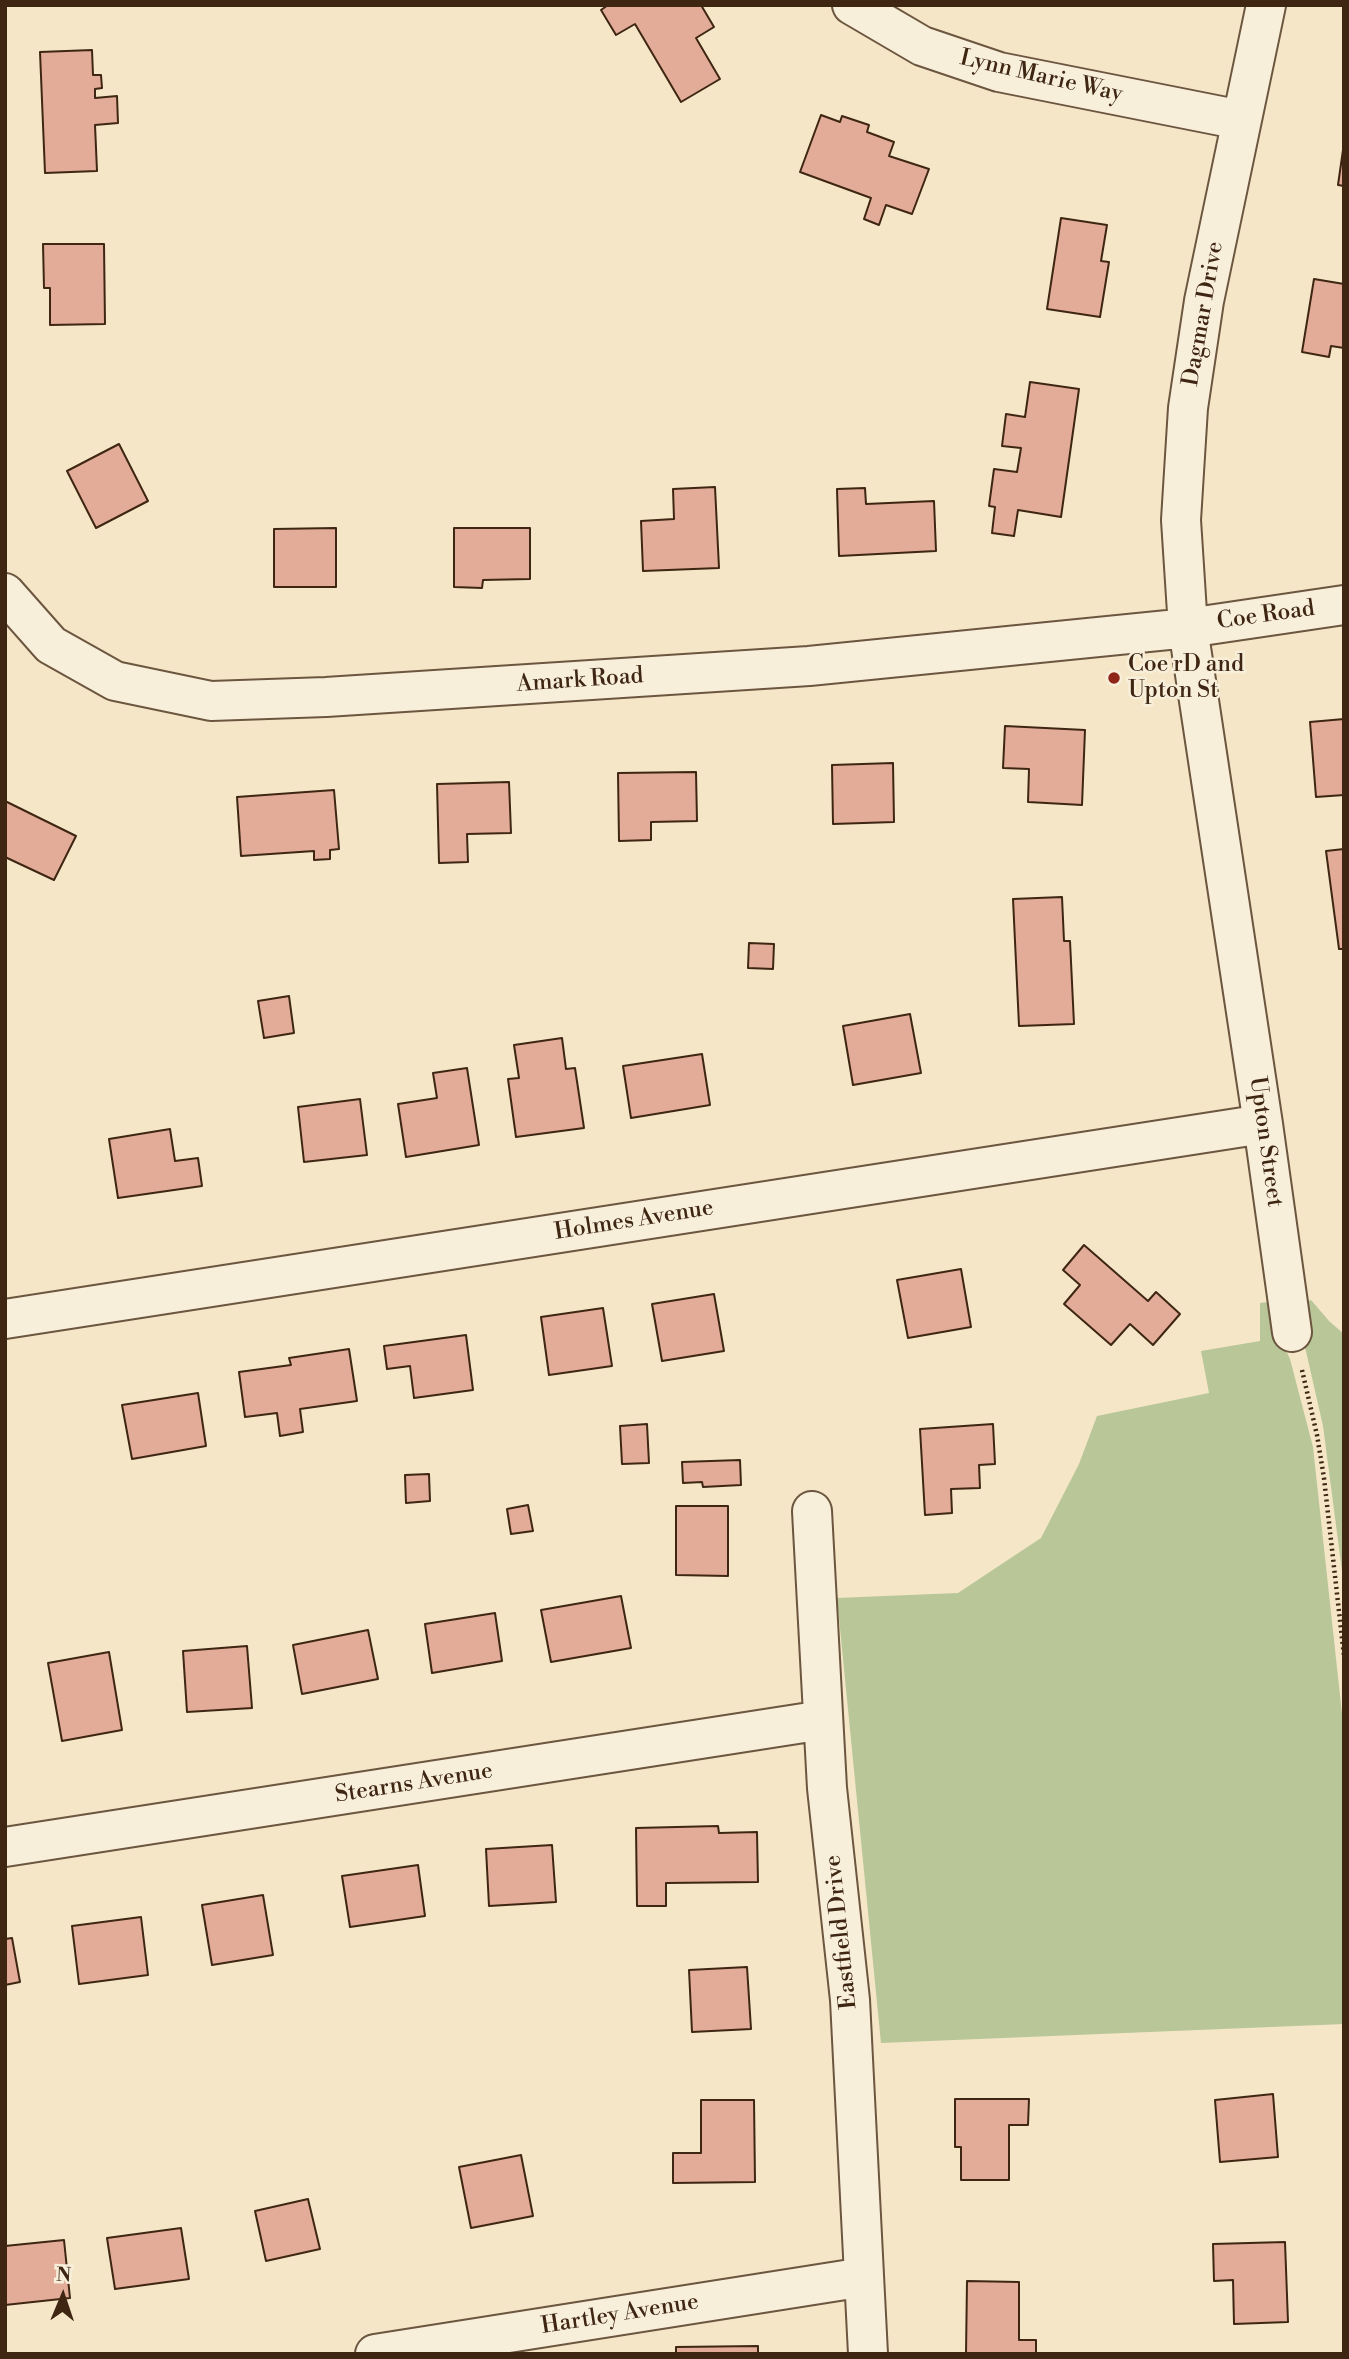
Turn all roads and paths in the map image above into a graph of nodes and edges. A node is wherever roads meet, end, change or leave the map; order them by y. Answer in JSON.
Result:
{"nodes":[{"id":1,"x":852,"y":5,"type":"edge"},
{"id":2,"x":1266,"y":5,"type":"edge"},
{"id":3,"x":1241,"y":120,"type":"junction"},
{"id":4,"x":5,"y":593,"type":"edge"},
{"id":5,"x":1344,"y":605,"type":"edge"},
{"id":6,"x":1188,"y":628,"type":"junction"},
{"id":7,"x":1263,"y":1124,"type":"junction"},
{"id":8,"x":5,"y":1319,"type":"edge"},
{"id":9,"x":1292,"y":1332,"type":"joint"},
{"id":10,"x":811,"y":1511,"type":"dead end"},
{"id":11,"x":1344,"y":1656,"type":"edge"},
{"id":12,"x":823,"y":1720,"type":"junction"},
{"id":13,"x":5,"y":1847,"type":"edge"},
{"id":14,"x":864,"y":2277,"type":"junction"},
{"id":15,"x":375,"y":2354,"type":"edge"},
{"id":16,"x":868,"y":2354,"type":"edge"}],
"edges":[{"from":1,"to":3,"type":"street","name":"Lynn Marie Way"},
{"from":2,"to":3,"type":"street","name":"Dagmar Drive"},
{"from":3,"to":6,"type":"street","name":"Dagmar Drive"},
{"from":4,"to":6,"type":"street","name":"Amark Road"},
{"from":5,"to":6,"type":"street","name":"Coe Road"},
{"from":6,"to":7,"type":"street","name":"Upton Street"},
{"from":7,"to":8,"type":"street","name":"Holmes Avenue"},
{"from":7,"to":9,"type":"street","name":"Upton Street"},
{"from":9,"to":11,"type":"path"},
{"from":10,"to":12,"type":"street","name":"Eastfield Drive"},
{"from":12,"to":13,"type":"street","name":"Stearns Avenue"},
{"from":12,"to":14,"type":"street","name":"Eastfield Drive"},
{"from":14,"to":15,"type":"street","name":"Hartley Avenue"},
{"from":14,"to":16,"type":"street","name":"Eastfield Drive"}]}
